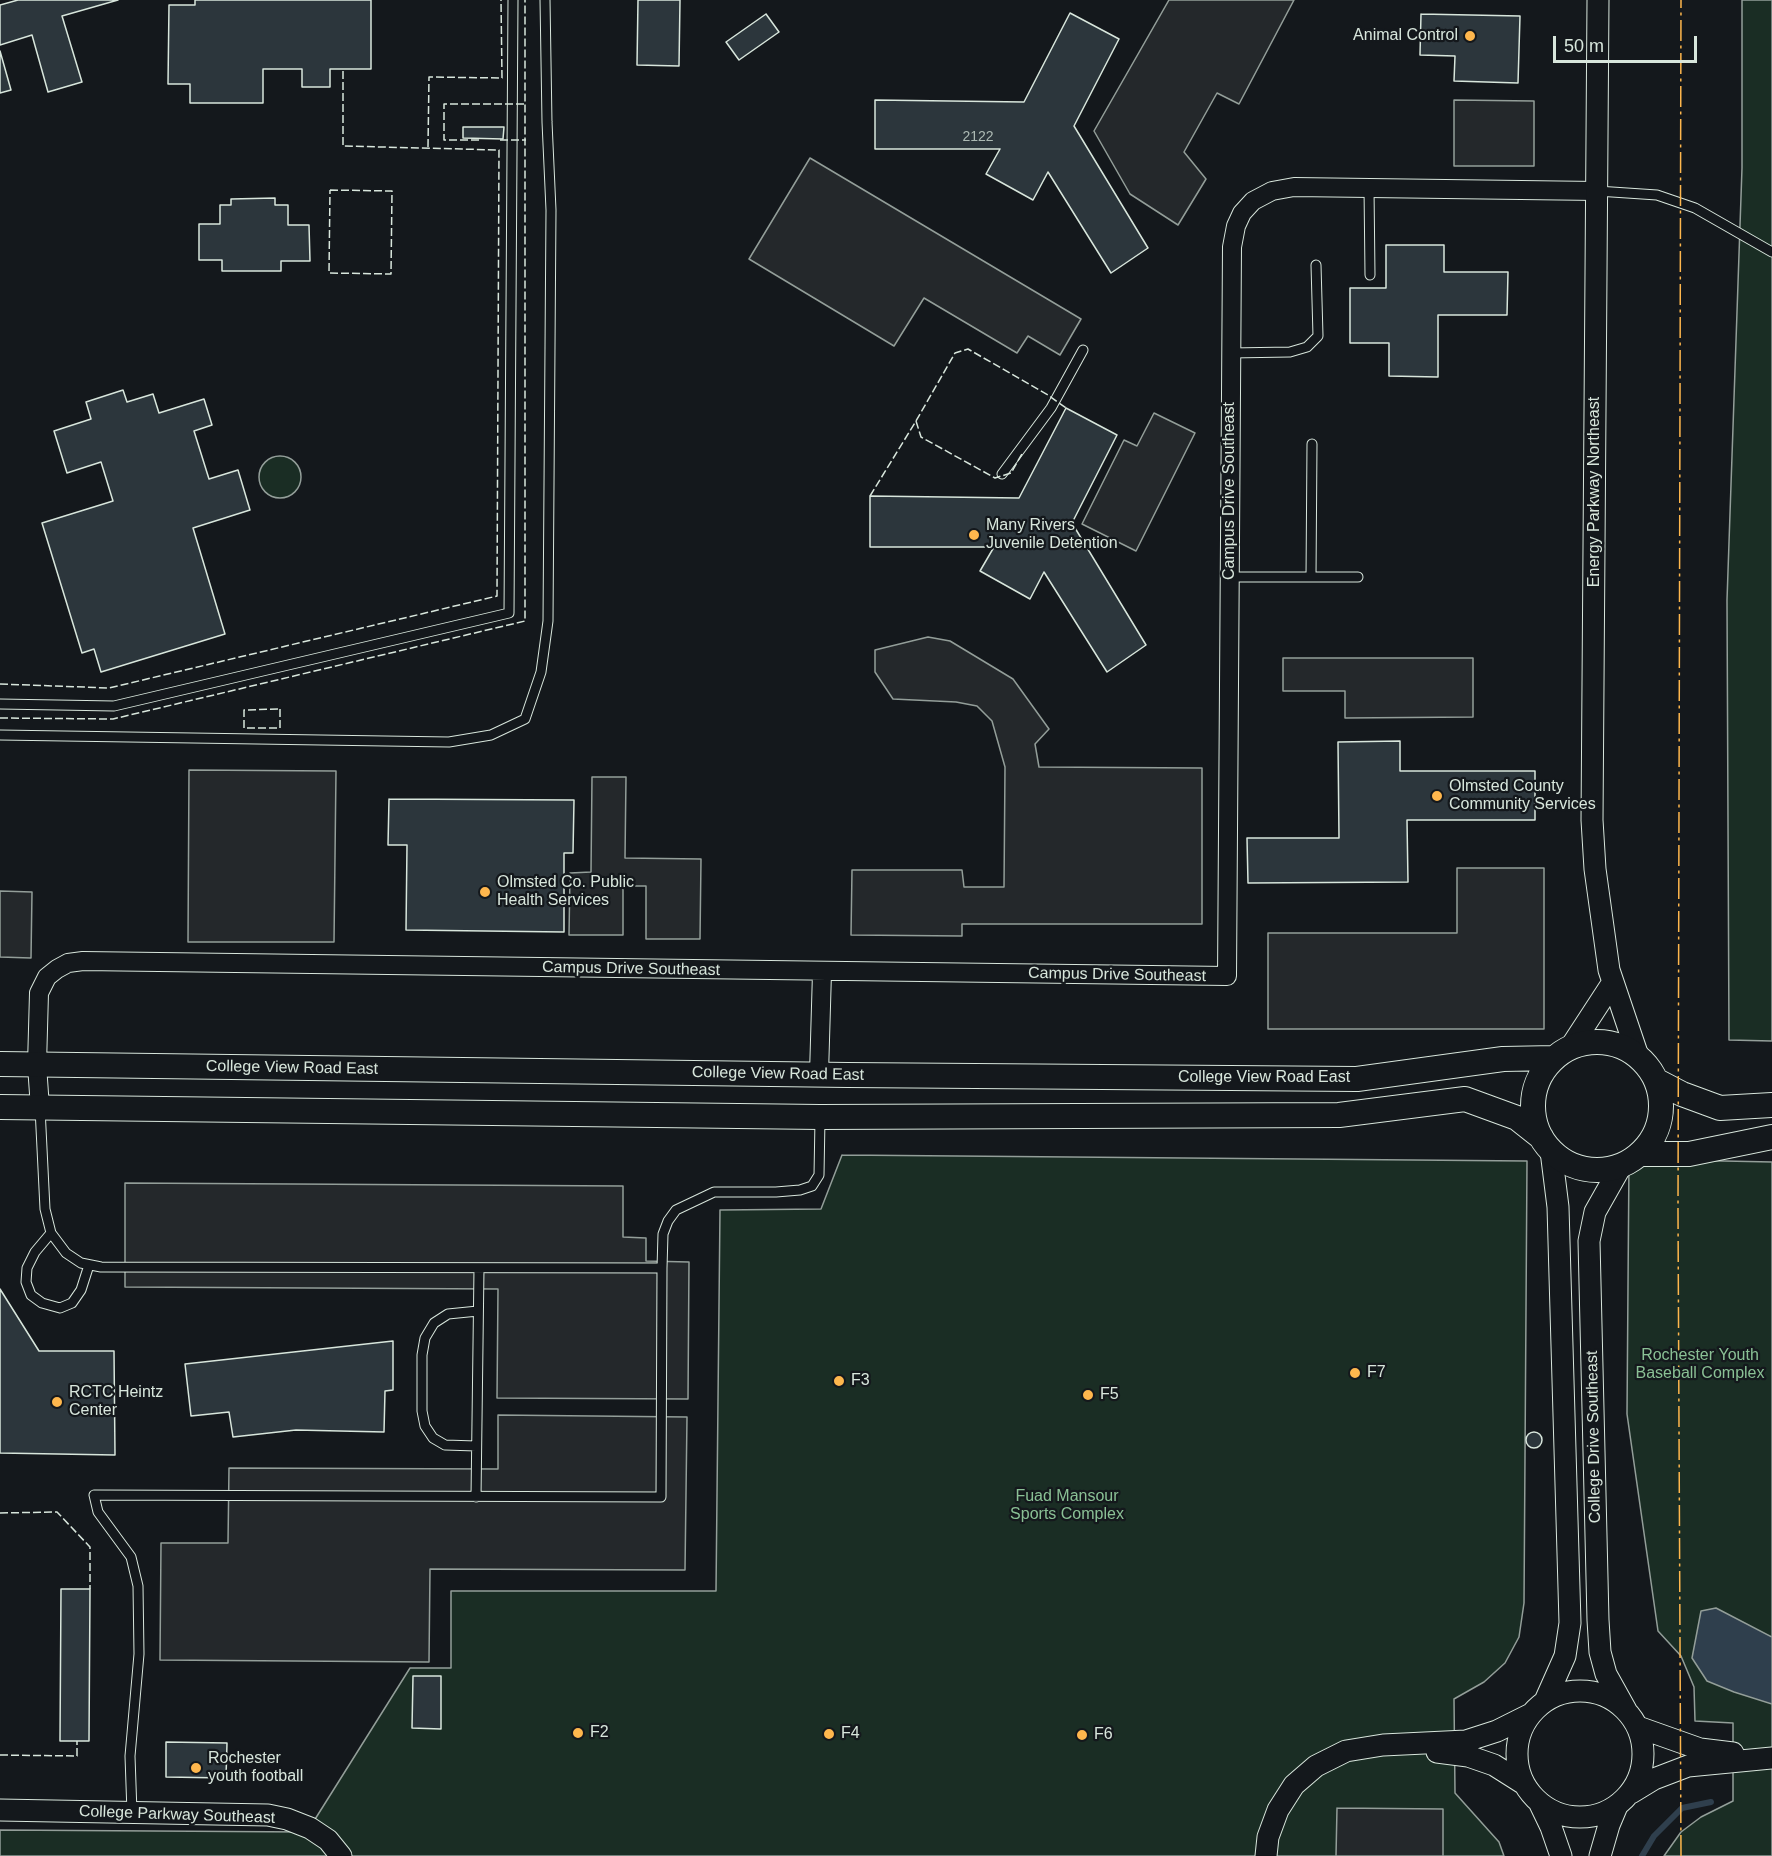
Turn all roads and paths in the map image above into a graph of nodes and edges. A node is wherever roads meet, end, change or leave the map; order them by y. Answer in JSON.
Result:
{"nodes":[{"id":1,"x":513,"y":0,"type":"edge"},
{"id":2,"x":545,"y":0,"type":"edge"},
{"id":3,"x":1598,"y":0,"type":"edge"},
{"id":4,"x":1369,"y":188,"type":"junction"},
{"id":5,"x":1597,"y":191,"type":"junction"},
{"id":6,"x":1772,"y":252,"type":"edge"},
{"id":7,"x":1316,"y":265,"type":"dead end"},
{"id":8,"x":1370,"y":275,"type":"dead end"},
{"id":9,"x":1083,"y":350,"type":"dead end"},
{"id":10,"x":1231,"y":353,"type":"junction"},
{"id":11,"x":1312,"y":444,"type":"dead end"},
{"id":12,"x":1002,"y":474,"type":"dead end"},
{"id":13,"x":1229,"y":577,"type":"junction"},
{"id":14,"x":1311,"y":577,"type":"junction"},
{"id":15,"x":1358,"y":577,"type":"dead end"},
{"id":16,"x":0,"y":704,"type":"edge"},
{"id":17,"x":0,"y":735,"type":"edge"},
{"id":18,"x":822,"y":972,"type":"junction"},
{"id":19,"x":1613,"y":982,"type":"junction"},
{"id":20,"x":1562,"y":1053,"type":"junction"},
{"id":21,"x":1638,"y":1056,"type":"junction"},
{"id":22,"x":0,"y":1064,"type":"edge"},
{"id":23,"x":37,"y":1065,"type":"junction"},
{"id":24,"x":819,"y":1074,"type":"junction"},
{"id":25,"x":1657,"y":1081,"type":"junction"},
{"id":26,"x":1772,"y":1105,"type":"edge"},
{"id":27,"x":0,"y":1107,"type":"edge"},
{"id":28,"x":40,"y":1108,"type":"junction"},
{"id":29,"x":820,"y":1117,"type":"junction"},
{"id":30,"x":1772,"y":1137,"type":"edge"},
{"id":31,"x":1546,"y":1144,"type":"junction"},
{"id":32,"x":1631,"y":1160,"type":"junction"},
{"id":33,"x":51,"y":1233,"type":"junction"},
{"id":34,"x":89,"y":1265,"type":"junction"},
{"id":35,"x":479,"y":1268,"type":"junction"},
{"id":36,"x":662,"y":1268,"type":"junction"},
{"id":37,"x":478,"y":1311,"type":"junction"},
{"id":38,"x":476,"y":1446,"type":"junction"},
{"id":39,"x":476,"y":1497,"type":"junction"},
{"id":40,"x":1538,"y":1707,"type":"junction"},
{"id":41,"x":1632,"y":1718,"type":"junction"},
{"id":42,"x":1383,"y":1745,"type":"junction"},
{"id":43,"x":1524,"y":1784,"type":"junction"},
{"id":44,"x":1624,"y":1800,"type":"junction"},
{"id":45,"x":1539,"y":1802,"type":"junction"},
{"id":46,"x":0,"y":1810,"type":"edge"},
{"id":47,"x":132,"y":1813,"type":"junction"},
{"id":48,"x":341,"y":1856,"type":"edge"},
{"id":49,"x":1266,"y":1856,"type":"edge"},
{"id":50,"x":1561,"y":1856,"type":"edge"},
{"id":51,"x":1600,"y":1856,"type":"edge"}],
"edges":[{"from":1,"to":16,"type":"lane"},
{"from":2,"to":17,"type":"lane"},
{"from":3,"to":5,"type":"street","name":"Energy Parkway Northeast"},
{"from":4,"to":5,"type":"street","name":"Campus Drive Southeast"},
{"from":4,"to":8,"type":"lane"},
{"from":4,"to":10,"type":"street","name":"Campus Drive Southeast"},
{"from":5,"to":6,"type":"lane"},
{"from":5,"to":19,"type":"street","name":"Energy Parkway Northeast"},
{"from":7,"to":10,"type":"lane"},
{"from":9,"to":12,"type":"lane"},
{"from":10,"to":13,"type":"street","name":"Campus Drive Southeast"},
{"from":11,"to":14,"type":"lane"},
{"from":13,"to":14,"type":"lane"},
{"from":13,"to":18,"type":"street","name":"Campus Drive Southeast"},
{"from":14,"to":15,"type":"lane"},
{"from":18,"to":23,"type":"street","name":"Campus Drive Southeast"},
{"from":18,"to":24,"type":"street"},
{"from":19,"to":20,"type":"street"},
{"from":19,"to":21,"type":"street","name":"Energy Parkway Northeast"},
{"from":20,"to":21,"type":"main road"},
{"from":20,"to":24,"type":"main road","name":"College View Road East"},
{"from":20,"to":31,"type":"main road"},
{"from":21,"to":25,"type":"main road"},
{"from":22,"to":23,"type":"main road","name":"College View Road East"},
{"from":23,"to":24,"type":"main road","name":"College View Road East"},
{"from":23,"to":28,"type":"street","name":"Campus Drive Southeast"},
{"from":25,"to":26,"type":"main road"},
{"from":25,"to":32,"type":"main road"},
{"from":27,"to":28,"type":"main road"},
{"from":28,"to":29,"type":"main road"},
{"from":28,"to":33,"type":"lane"},
{"from":29,"to":31,"type":"main road"},
{"from":29,"to":36,"type":"lane"},
{"from":30,"to":32,"type":"main road"},
{"from":31,"to":32,"type":"main road"},
{"from":31,"to":40,"type":"street","name":"College Drive Southeast"},
{"from":32,"to":41,"type":"street","name":"College Drive Southeast"},
{"from":33,"to":34,"type":"lane"},
{"from":33,"to":34,"type":"lane"},
{"from":34,"to":35,"type":"lane"},
{"from":35,"to":36,"type":"lane"},
{"from":35,"to":37,"type":"lane"},
{"from":36,"to":39,"type":"lane"},
{"from":37,"to":38,"type":"lane"},
{"from":37,"to":38,"type":"lane"},
{"from":38,"to":39,"type":"lane"},
{"from":39,"to":47,"type":"lane"},
{"from":40,"to":41,"type":"street"},
{"from":40,"to":42,"type":"street"},
{"from":40,"to":43,"type":"street"},
{"from":41,"to":44,"type":"street"},
{"from":41,"to":44,"type":"street"},
{"from":42,"to":43,"type":"street"},
{"from":42,"to":49,"type":"street"},
{"from":43,"to":45,"type":"street"},
{"from":44,"to":45,"type":"street"},
{"from":44,"to":51,"type":"street"},
{"from":45,"to":50,"type":"street"},
{"from":46,"to":47,"type":"street","name":"College Parkway Southeast"},
{"from":47,"to":48,"type":"street","name":"College Parkway Southeast"}]}
